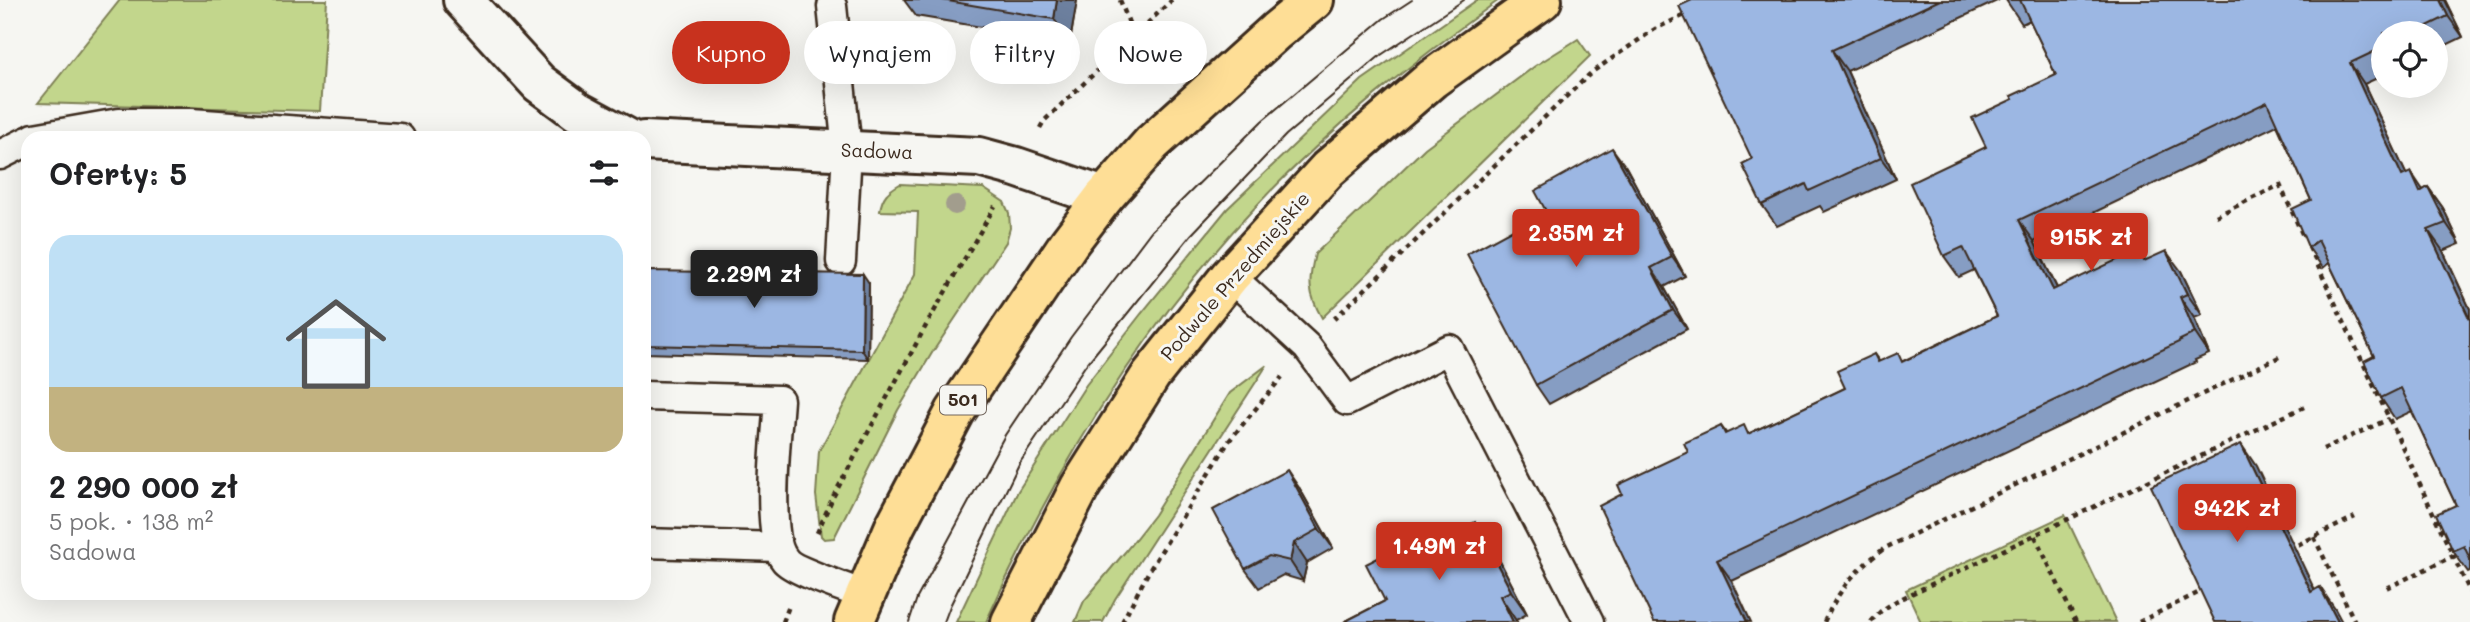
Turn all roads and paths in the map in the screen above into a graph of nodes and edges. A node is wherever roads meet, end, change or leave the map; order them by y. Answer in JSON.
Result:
{"nodes":[{"id":1,"x":463,"y":0,"type":"edge"},
{"id":2,"x":1120,"y":0,"type":"edge"},
{"id":3,"x":1172,"y":0,"type":"edge"},
{"id":4,"x":1314,"y":0,"type":"edge"},
{"id":5,"x":1542,"y":0,"type":"edge"},
{"id":6,"x":832,"y":6,"type":"dead end"},
{"id":7,"x":1692,"y":12,"type":"edge"},
{"id":8,"x":1128,"y":21,"type":"edge"},
{"id":9,"x":1150,"y":21,"type":"edge"},
{"id":10,"x":1094,"y":74,"type":"edge"},
{"id":11,"x":74,"y":131,"type":"edge"},
{"id":12,"x":291,"y":131,"type":"edge"},
{"id":13,"x":614,"y":131,"type":"edge"},
{"id":14,"x":651,"y":141,"type":"edge"},
{"id":15,"x":21,"y":144,"type":"edge"},
{"id":16,"x":847,"y":150,"type":"junction"},
{"id":17,"x":0,"y":155,"type":"edge"},
{"id":18,"x":1016,"y":167,"type":"junction"},
{"id":19,"x":1104,"y":197,"type":"junction"},
{"id":20,"x":2216,"y":216,"type":"dead end"},
{"id":21,"x":841,"y":261,"type":"dead end"},
{"id":22,"x":1230,"y":276,"type":"junction"},
{"id":23,"x":1307,"y":347,"type":"junction"},
{"id":24,"x":2281,"y":356,"type":"dead end"},
{"id":25,"x":651,"y":396,"type":"edge"},
{"id":26,"x":2304,"y":407,"type":"dead end"},
{"id":27,"x":2389,"y":419,"type":"junction"},
{"id":28,"x":2323,"y":449,"type":"dead end"},
{"id":29,"x":2355,"y":517,"type":"dead end"},
{"id":30,"x":2035,"y":536,"type":"junction"},
{"id":31,"x":2314,"y":537,"type":"junction"},
{"id":32,"x":651,"y":542,"type":"edge"},
{"id":33,"x":777,"y":547,"type":"junction"},
{"id":34,"x":2280,"y":554,"type":"edge"},
{"id":35,"x":2453,"y":556,"type":"junction"},
{"id":36,"x":802,"y":569,"type":"junction"},
{"id":37,"x":2210,"y":587,"type":"edge"},
{"id":38,"x":2387,"y":588,"type":"dead end"},
{"id":39,"x":2470,"y":592,"type":"edge"},
{"id":40,"x":859,"y":608,"type":"edge"},
{"id":41,"x":783,"y":622,"type":"edge"},
{"id":42,"x":1011,"y":622,"type":"edge"},
{"id":43,"x":1122,"y":622,"type":"edge"},
{"id":44,"x":1589,"y":622,"type":"edge"},
{"id":45,"x":1824,"y":622,"type":"edge"},
{"id":46,"x":1871,"y":622,"type":"edge"},
{"id":47,"x":2076,"y":622,"type":"edge"},
{"id":48,"x":2139,"y":622,"type":"edge"},
{"id":49,"x":2355,"y":622,"type":"edge"}],
"edges":[{"from":1,"to":13,"type":"street"},
{"from":2,"to":8,"type":"path"},
{"from":3,"to":9,"type":"path"},
{"from":4,"to":19,"type":"main road","number":"501"},
{"from":5,"to":22,"type":"main road","name":"Podwale Przedmiejskie"},
{"from":6,"to":16,"type":"lane"},
{"from":7,"to":23,"type":"path"},
{"from":10,"to":18,"type":"path"},
{"from":11,"to":12,"type":"lane"},
{"from":14,"to":16,"type":"street","name":"Sadowa"},
{"from":15,"to":17,"type":"lane"},
{"from":16,"to":18,"type":"street","name":"Sadowa"},
{"from":16,"to":21,"type":"lane"},
{"from":18,"to":19,"type":"street","name":"Sadowa"},
{"from":18,"to":36,"type":"path"},
{"from":19,"to":40,"type":"main road","number":"501"},
{"from":20,"to":27,"type":"path"},
{"from":22,"to":23,"type":"lane"},
{"from":22,"to":42,"type":"main road","name":"Podwale Przedmiejskie"},
{"from":23,"to":43,"type":"path"},
{"from":23,"to":44,"type":"lane"},
{"from":24,"to":45,"type":"path"},
{"from":25,"to":33,"type":"lane"},
{"from":26,"to":30,"type":"path"},
{"from":27,"to":28,"type":"path"},
{"from":27,"to":35,"type":"path"},
{"from":29,"to":31,"type":"path"},
{"from":30,"to":46,"type":"path"},
{"from":30,"to":47,"type":"path"},
{"from":31,"to":34,"type":"path"},
{"from":31,"to":49,"type":"path"},
{"from":32,"to":33,"type":"lane"},
{"from":33,"to":36,"type":"lane"},
{"from":35,"to":38,"type":"path"},
{"from":35,"to":39,"type":"path"},
{"from":36,"to":40,"type":"lane"},
{"from":36,"to":41,"type":"path"},
{"from":37,"to":48,"type":"path"}]}
